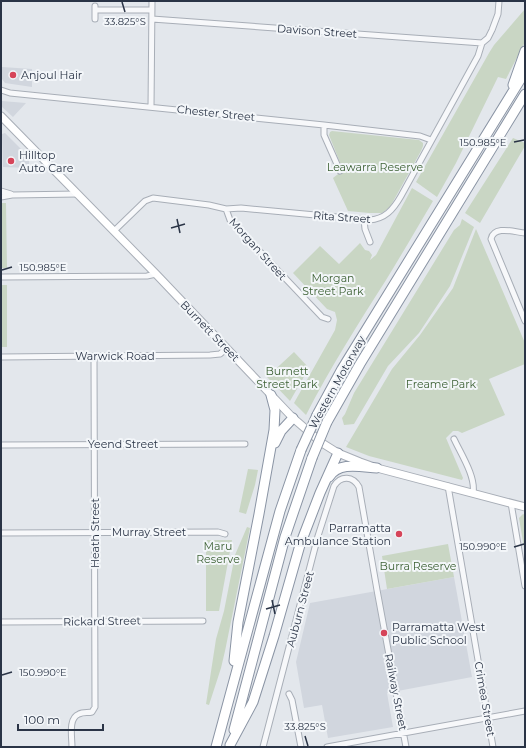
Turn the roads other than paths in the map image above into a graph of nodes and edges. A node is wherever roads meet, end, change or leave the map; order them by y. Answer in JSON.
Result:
{"nodes":[{"id":1,"x":152,"y":1,"type":"edge"},
{"id":2,"x":499,"y":1,"type":"edge"},
{"id":3,"x":152,"y":10,"type":"junction"},
{"id":4,"x":95,"y":19,"type":"dead end"},
{"id":5,"x":152,"y":19,"type":"junction"},
{"id":6,"x":482,"y":43,"type":"junction"},
{"id":7,"x":525,"y":50,"type":"edge"},
{"id":8,"x":525,"y":72,"type":"edge"},
{"id":9,"x":1,"y":90,"type":"edge"},
{"id":10,"x":525,"y":94,"type":"edge"},
{"id":11,"x":508,"y":100,"type":"junction"},
{"id":12,"x":151,"y":107,"type":"junction"},
{"id":13,"x":1,"y":116,"type":"edge"},
{"id":14,"x":324,"y":124,"type":"junction"},
{"id":15,"x":431,"y":140,"type":"junction"},
{"id":16,"x":340,"y":171,"type":"dead end"},
{"id":17,"x":1,"y":191,"type":"edge"},
{"id":18,"x":78,"y":194,"type":"junction"},
{"id":19,"x":12,"y":195,"type":"junction"},
{"id":20,"x":1,"y":197,"type":"edge"},
{"id":21,"x":226,"y":209,"type":"junction"},
{"id":22,"x":364,"y":219,"type":"junction"},
{"id":23,"x":114,"y":231,"type":"junction"},
{"id":24,"x":525,"y":234,"type":"edge"},
{"id":25,"x":370,"y":242,"type":"dead end"},
{"id":26,"x":156,"y":274,"type":"junction"},
{"id":27,"x":1,"y":277,"type":"edge"},
{"id":28,"x":328,"y":319,"type":"dead end"},
{"id":29,"x":525,"y":321,"type":"edge"},
{"id":30,"x":227,"y":348,"type":"junction"},
{"id":31,"x":94,"y":356,"type":"junction"},
{"id":32,"x":1,"y":357,"type":"edge"},
{"id":33,"x":271,"y":394,"type":"junction"},
{"id":34,"x":293,"y":418,"type":"junction"},
{"id":35,"x":454,"y":439,"type":"dead end"},
{"id":36,"x":94,"y":444,"type":"junction"},
{"id":37,"x":244,"y":444,"type":"dead end"},
{"id":38,"x":1,"y":445,"type":"edge"},
{"id":39,"x":272,"y":449,"type":"junction"},
{"id":40,"x":338,"y":453,"type":"junction"},
{"id":41,"x":377,"y":468,"type":"junction"},
{"id":42,"x":347,"y":478,"type":"joint"},
{"id":43,"x":448,"y":486,"type":"junction"},
{"id":44,"x":320,"y":493,"type":"junction"},
{"id":45,"x":473,"y":493,"type":"junction"},
{"id":46,"x":511,"y":503,"type":"junction"},
{"id":47,"x":525,"y":506,"type":"edge"},
{"id":48,"x":1,"y":533,"type":"edge"},
{"id":49,"x":94,"y":533,"type":"junction"},
{"id":50,"x":226,"y":534,"type":"dead end"},
{"id":51,"x":525,"y":586,"type":"edge"},
{"id":52,"x":95,"y":621,"type":"junction"},
{"id":53,"x":203,"y":621,"type":"dead end"},
{"id":54,"x":1,"y":622,"type":"edge"},
{"id":55,"x":232,"y":685,"type":"junction"},
{"id":56,"x":289,"y":694,"type":"dead end"},
{"id":57,"x":525,"y":711,"type":"edge"},
{"id":58,"x":488,"y":718,"type":"junction"},
{"id":59,"x":404,"y":733,"type":"junction"},
{"id":60,"x":230,"y":746,"type":"edge"},
{"id":61,"x":72,"y":747,"type":"edge"},
{"id":62,"x":216,"y":747,"type":"edge"},
{"id":63,"x":263,"y":747,"type":"edge"},
{"id":64,"x":301,"y":747,"type":"edge"},
{"id":65,"x":327,"y":747,"type":"edge"},
{"id":66,"x":406,"y":747,"type":"edge"},
{"id":67,"x":493,"y":747,"type":"edge"}],
"edges":[{"from":1,"to":3,"type":"street"},
{"from":2,"to":6,"type":"street","name":"Rita Street"},
{"from":3,"to":4,"type":"street"},
{"from":3,"to":5,"type":"street"},
{"from":5,"to":6,"type":"street","name":"Davison Street"},
{"from":5,"to":12,"type":"street"},
{"from":6,"to":15,"type":"street","name":"Rita Street"},
{"from":7,"to":11,"type":"highway"},
{"from":8,"to":11,"type":"highway","name":"Western Motorway"},
{"from":9,"to":12,"type":"street","name":"Chester Street"},
{"from":10,"to":60,"type":"highway","name":"Western Motorway","bridge":true},
{"from":11,"to":55,"type":"highway","name":"Western Motorway","bridge":true},
{"from":12,"to":14,"type":"street","name":"Chester Street"},
{"from":13,"to":18,"type":"main road","name":"Burnett Street"},
{"from":14,"to":15,"type":"street","name":"Chester Street"},
{"from":14,"to":16,"type":"street"},
{"from":15,"to":22,"type":"street","name":"Rita Street"},
{"from":17,"to":19,"type":"street"},
{"from":18,"to":19,"type":"street"},
{"from":18,"to":23,"type":"main road","name":"Burnett Street"},
{"from":19,"to":20,"type":"street"},
{"from":21,"to":22,"type":"street","name":"Rita Street"},
{"from":21,"to":23,"type":"street","name":"Rita Street"},
{"from":21,"to":28,"type":"street","name":"Morgan Street"},
{"from":22,"to":25,"type":"street"},
{"from":23,"to":26,"type":"main road","name":"Burnett Street"},
{"from":24,"to":29,"type":"street"},
{"from":26,"to":27,"type":"street"},
{"from":26,"to":30,"type":"main road","name":"Burnett Street"},
{"from":30,"to":31,"type":"street","name":"Warwick Road"},
{"from":30,"to":33,"type":"main road","name":"Burnett Street"},
{"from":31,"to":32,"type":"street","name":"Warwick Road"},
{"from":31,"to":36,"type":"street","name":"Heath Street"},
{"from":33,"to":34,"type":"main road","name":"Burnett Street"},
{"from":33,"to":39,"type":"highway"},
{"from":34,"to":39,"type":"highway"},
{"from":34,"to":40,"type":"main road","name":"Burnett Street"},
{"from":35,"to":45,"type":"street"},
{"from":36,"to":37,"type":"street","name":"Yeend Street"},
{"from":36,"to":38,"type":"street","name":"Yeend Street"},
{"from":36,"to":49,"type":"street","name":"Heath Street"},
{"from":39,"to":55,"type":"highway"},
{"from":40,"to":41,"type":"main road","name":"Burnett Street"},
{"from":40,"to":44,"type":"highway"},
{"from":41,"to":43,"type":"main road","name":"Burnett Street"},
{"from":41,"to":44,"type":"highway"},
{"from":42,"to":59,"type":"street","name":"Railway Street"},
{"from":42,"to":63,"type":"street","name":"Auburn Street"},
{"from":43,"to":45,"type":"main road","name":"Burnett Street"},
{"from":43,"to":58,"type":"street","name":"Crimea Street"},
{"from":44,"to":60,"type":"highway"},
{"from":45,"to":46,"type":"main road","name":"Burnett Street"},
{"from":46,"to":47,"type":"main road","name":"Burnett Street"},
{"from":46,"to":51,"type":"street"},
{"from":48,"to":49,"type":"street","name":"Murray Street"},
{"from":49,"to":50,"type":"street","name":"Murray Street"},
{"from":49,"to":52,"type":"street","name":"Heath Street"},
{"from":52,"to":53,"type":"street","name":"Rickard Street"},
{"from":52,"to":54,"type":"street","name":"Rickard Street"},
{"from":52,"to":61,"type":"street","name":"Heath Street"},
{"from":55,"to":62,"type":"highway","name":"Western Motorway"},
{"from":56,"to":64,"type":"street"},
{"from":57,"to":58,"type":"street"},
{"from":58,"to":59,"type":"street"},
{"from":58,"to":67,"type":"street","name":"Crimea Street"},
{"from":59,"to":65,"type":"street"},
{"from":59,"to":66,"type":"street","name":"Railway Street"}]}
